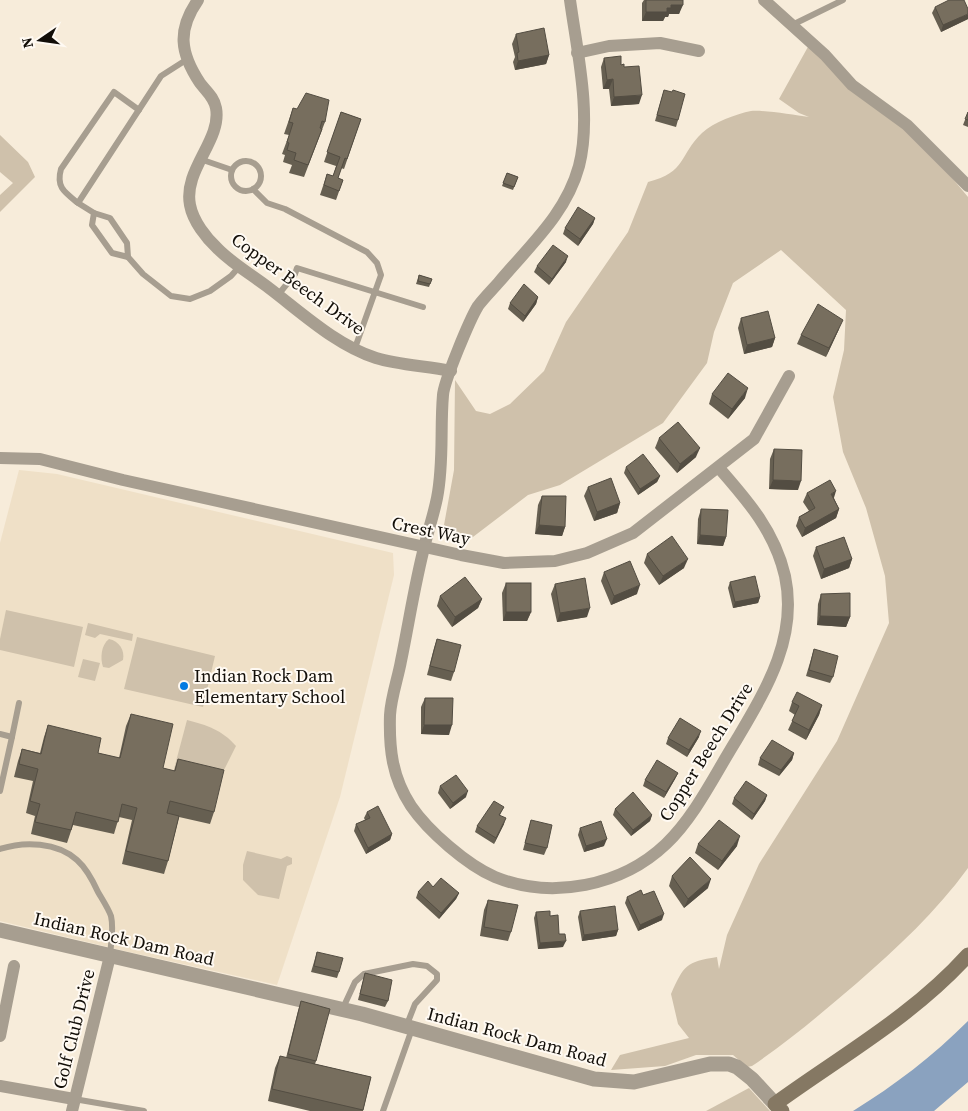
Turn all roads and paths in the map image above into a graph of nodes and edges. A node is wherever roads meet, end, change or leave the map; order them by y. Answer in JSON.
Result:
{"nodes":[{"id":1,"x":198,"y":0,"type":"edge"},
{"id":2,"x":570,"y":0,"type":"edge"},
{"id":3,"x":764,"y":0,"type":"edge"},
{"id":4,"x":843,"y":0,"type":"edge"},
{"id":5,"x":792,"y":25,"type":"junction"},
{"id":6,"x":699,"y":51,"type":"dead end"},
{"id":7,"x":577,"y":53,"type":"junction"},
{"id":8,"x":186,"y":60,"type":"junction"},
{"id":9,"x":139,"y":110,"type":"junction"},
{"id":10,"x":200,"y":159,"type":"junction"},
{"id":11,"x":232,"y":170,"type":"junction"},
{"id":12,"x":968,"y":186,"type":"edge"},
{"id":13,"x":253,"y":189,"type":"junction"},
{"id":14,"x":78,"y":203,"type":"junction"},
{"id":15,"x":94,"y":213,"type":"junction"},
{"id":16,"x":128,"y":257,"type":"junction"},
{"id":17,"x":239,"y":267,"type":"junction"},
{"id":18,"x":375,"y":292,"type":"junction"},
{"id":19,"x":278,"y":295,"type":"junction"},
{"id":20,"x":422,"y":307,"type":"dead end"},
{"id":21,"x":355,"y":348,"type":"junction"},
{"id":22,"x":451,"y":371,"type":"junction"},
{"id":23,"x":789,"y":376,"type":"dead end"},
{"id":24,"x":0,"y":458,"type":"edge"},
{"id":25,"x":719,"y":468,"type":"junction"},
{"id":26,"x":424,"y":547,"type":"junction"},
{"id":27,"x":19,"y":703,"type":"dead end"},
{"id":28,"x":0,"y":734,"type":"edge"},
{"id":29,"x":12,"y":737,"type":"junction"},
{"id":30,"x":0,"y":791,"type":"edge"},
{"id":31,"x":0,"y":849,"type":"edge"},
{"id":32,"x":0,"y":930,"type":"edge"},
{"id":33,"x":968,"y":955,"type":"edge"},
{"id":34,"x":110,"y":956,"type":"junction"},
{"id":35,"x":14,"y":966,"type":"dead end"},
{"id":36,"x":342,"y":1010,"type":"junction"},
{"id":37,"x":409,"y":1028,"type":"junction"},
{"id":38,"x":0,"y":1036,"type":"edge"},
{"id":39,"x":0,"y":1086,"type":"edge"},
{"id":40,"x":73,"y":1105,"type":"edge"},
{"id":41,"x":779,"y":1108,"type":"edge"},
{"id":42,"x":144,"y":1111,"type":"edge"},
{"id":43,"x":383,"y":1111,"type":"edge"}],
"edges":[{"from":1,"to":8,"type":"street"},
{"from":2,"to":7,"type":"street","name":"Copper Beech Drive"},
{"from":3,"to":5,"type":"street"},
{"from":4,"to":5,"type":"lane"},
{"from":5,"to":12,"type":"street"},
{"from":6,"to":7,"type":"street"},
{"from":7,"to":22,"type":"street","name":"Copper Beech Drive"},
{"from":8,"to":9,"type":"lane"},
{"from":8,"to":10,"type":"street","name":"Copper Beech Drive"},
{"from":9,"to":14,"type":"lane"},
{"from":9,"to":14,"type":"lane"},
{"from":10,"to":11,"type":"lane"},
{"from":10,"to":17,"type":"street","name":"Copper Beech Drive"},
{"from":11,"to":13,"type":"lane"},
{"from":11,"to":13,"type":"lane"},
{"from":13,"to":18,"type":"lane"},
{"from":14,"to":15,"type":"lane"},
{"from":15,"to":16,"type":"lane"},
{"from":15,"to":16,"type":"lane"},
{"from":16,"to":17,"type":"lane"},
{"from":17,"to":19,"type":"street","name":"Copper Beech Drive"},
{"from":18,"to":19,"type":"lane"},
{"from":18,"to":20,"type":"lane"},
{"from":18,"to":21,"type":"lane"},
{"from":19,"to":21,"type":"street","name":"Copper Beech Drive"},
{"from":21,"to":22,"type":"street","name":"Copper Beech Drive"},
{"from":22,"to":26,"type":"street","name":"Copper Beech Drive"},
{"from":23,"to":25,"type":"street","name":"Crest Way"},
{"from":24,"to":26,"type":"street","name":"Crest Way"},
{"from":25,"to":26,"type":"street","name":"Crest Way"},
{"from":25,"to":26,"type":"street","name":"Copper Beech Drive"},
{"from":27,"to":29,"type":"lane"},
{"from":28,"to":29,"type":"lane"},
{"from":29,"to":30,"type":"lane"},
{"from":31,"to":34,"type":"lane"},
{"from":32,"to":34,"type":"street","name":"Indian Rock Dam Road"},
{"from":33,"to":41,"type":"main road","name":"Indian Rock Dam Road"},
{"from":34,"to":36,"type":"street","name":"Indian Rock Dam Road"},
{"from":34,"to":40,"type":"street","name":"Golf Club Drive"},
{"from":35,"to":38,"type":"street"},
{"from":36,"to":37,"type":"street","name":"Indian Rock Dam Road"},
{"from":36,"to":37,"type":"lane"},
{"from":37,"to":41,"type":"street","name":"Indian Rock Dam Road"},
{"from":37,"to":43,"type":"lane"},
{"from":39,"to":40,"type":"street"},
{"from":40,"to":42,"type":"lane"}]}
